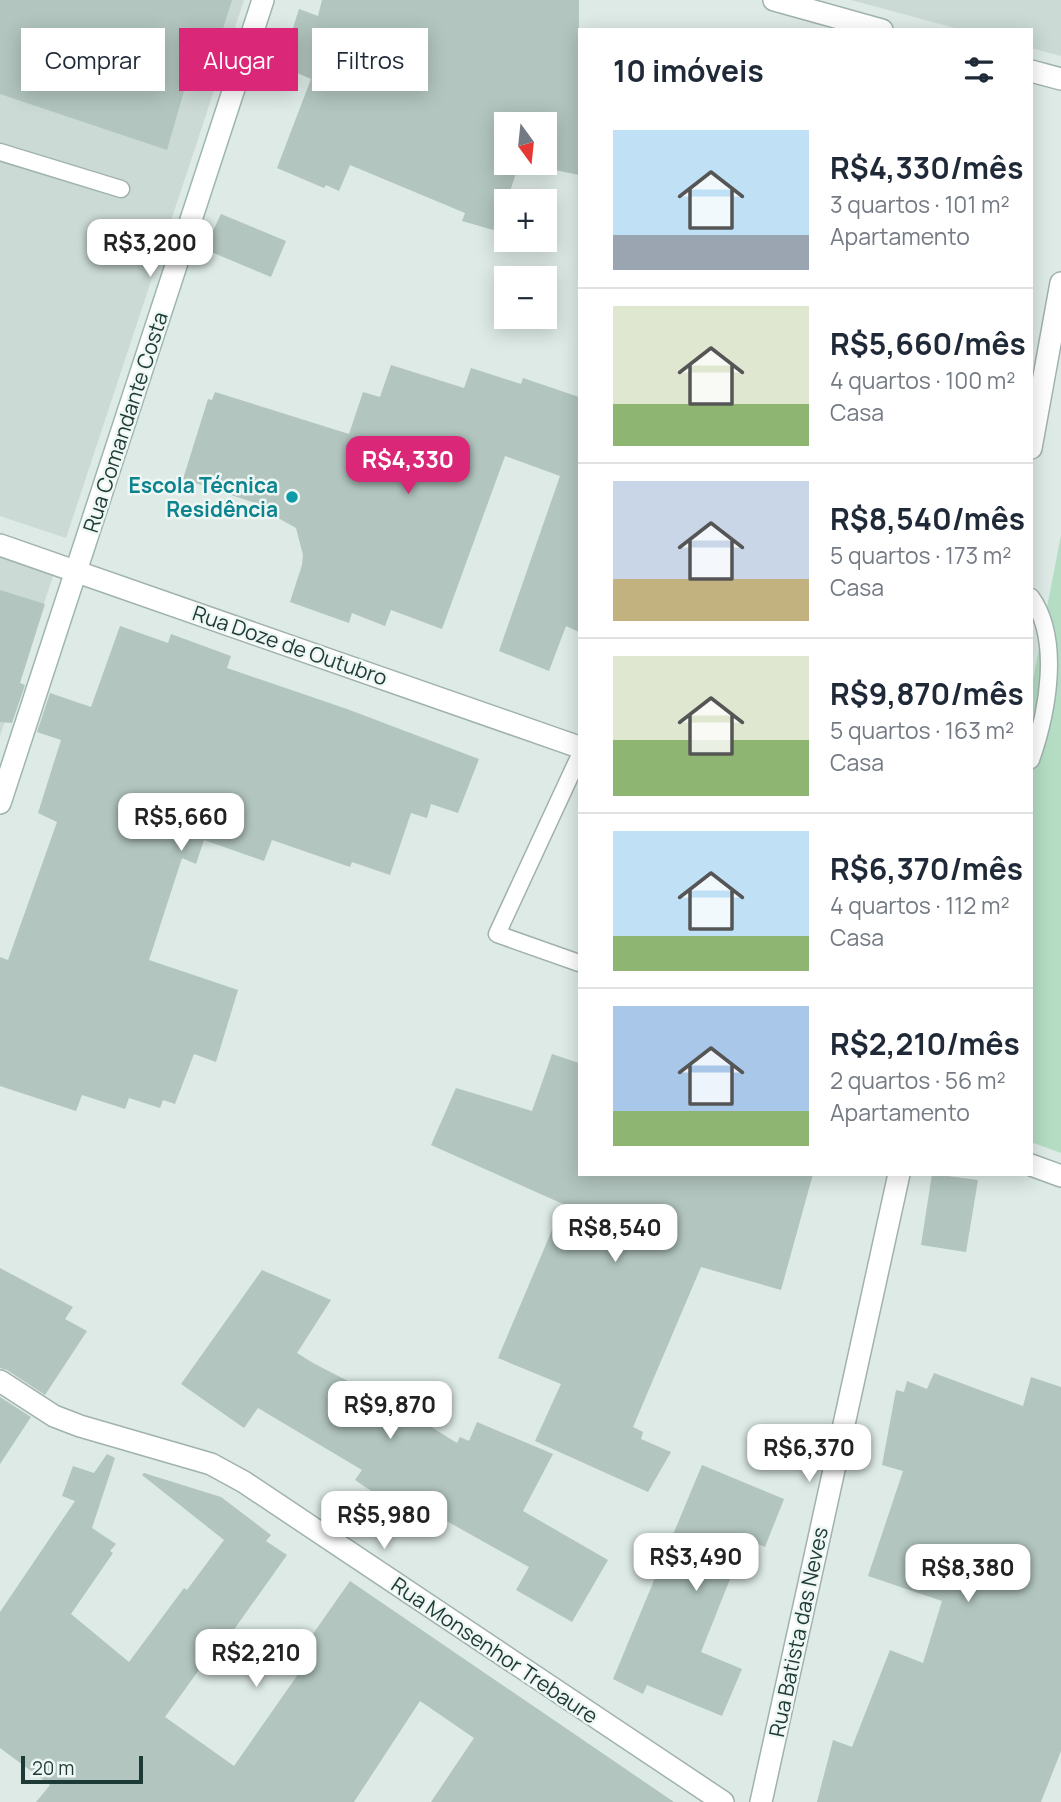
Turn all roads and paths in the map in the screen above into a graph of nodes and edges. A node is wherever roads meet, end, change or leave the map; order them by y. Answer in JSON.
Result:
{"nodes":[{"id":1,"x":263,"y":0,"type":"edge"},
{"id":2,"x":774,"y":0,"type":"edge"},
{"id":3,"x":876,"y":28,"type":"edge"},
{"id":4,"x":1033,"y":72,"type":"edge"},
{"id":5,"x":1061,"y":79,"type":"edge"},
{"id":6,"x":0,"y":152,"type":"edge"},
{"id":7,"x":121,"y":189,"type":"dead end"},
{"id":8,"x":1061,"y":283,"type":"edge"},
{"id":9,"x":1033,"y":437,"type":"edge"},
{"id":10,"x":0,"y":545,"type":"edge"},
{"id":11,"x":77,"y":570,"type":"junction"},
{"id":12,"x":1033,"y":599,"type":"edge"},
{"id":13,"x":578,"y":747,"type":"edge"},
{"id":14,"x":1033,"y":754,"type":"edge"},
{"id":15,"x":578,"y":759,"type":"edge"},
{"id":16,"x":0,"y":803,"type":"edge"},
{"id":17,"x":578,"y":962,"type":"edge"},
{"id":18,"x":1033,"y":1166,"type":"edge"},
{"id":19,"x":899,"y":1176,"type":"edge"},
{"id":20,"x":1061,"y":1176,"type":"edge"},
{"id":21,"x":0,"y":1381,"type":"edge"},
{"id":22,"x":723,"y":1802,"type":"edge"},
{"id":23,"x":761,"y":1802,"type":"edge"}],
"edges":[{"from":1,"to":11,"type":"street","name":"Rua Comandante Costa"},
{"from":2,"to":3,"type":"street"},
{"from":4,"to":5,"type":"street"},
{"from":6,"to":7,"type":"lane"},
{"from":8,"to":9,"type":"street"},
{"from":10,"to":11,"type":"street","name":"Rua Doze de Outubro"},
{"from":11,"to":13,"type":"street","name":"Rua Doze de Outubro"},
{"from":11,"to":16,"type":"street","name":"Rua Comandante Costa"},
{"from":12,"to":14,"type":"lane"},
{"from":15,"to":17,"type":"lane"},
{"from":18,"to":20,"type":"street"},
{"from":19,"to":23,"type":"street","name":"Rua Batista das Neves"},
{"from":21,"to":22,"type":"street","name":"Rua Monsenhor Trebaure"}]}
